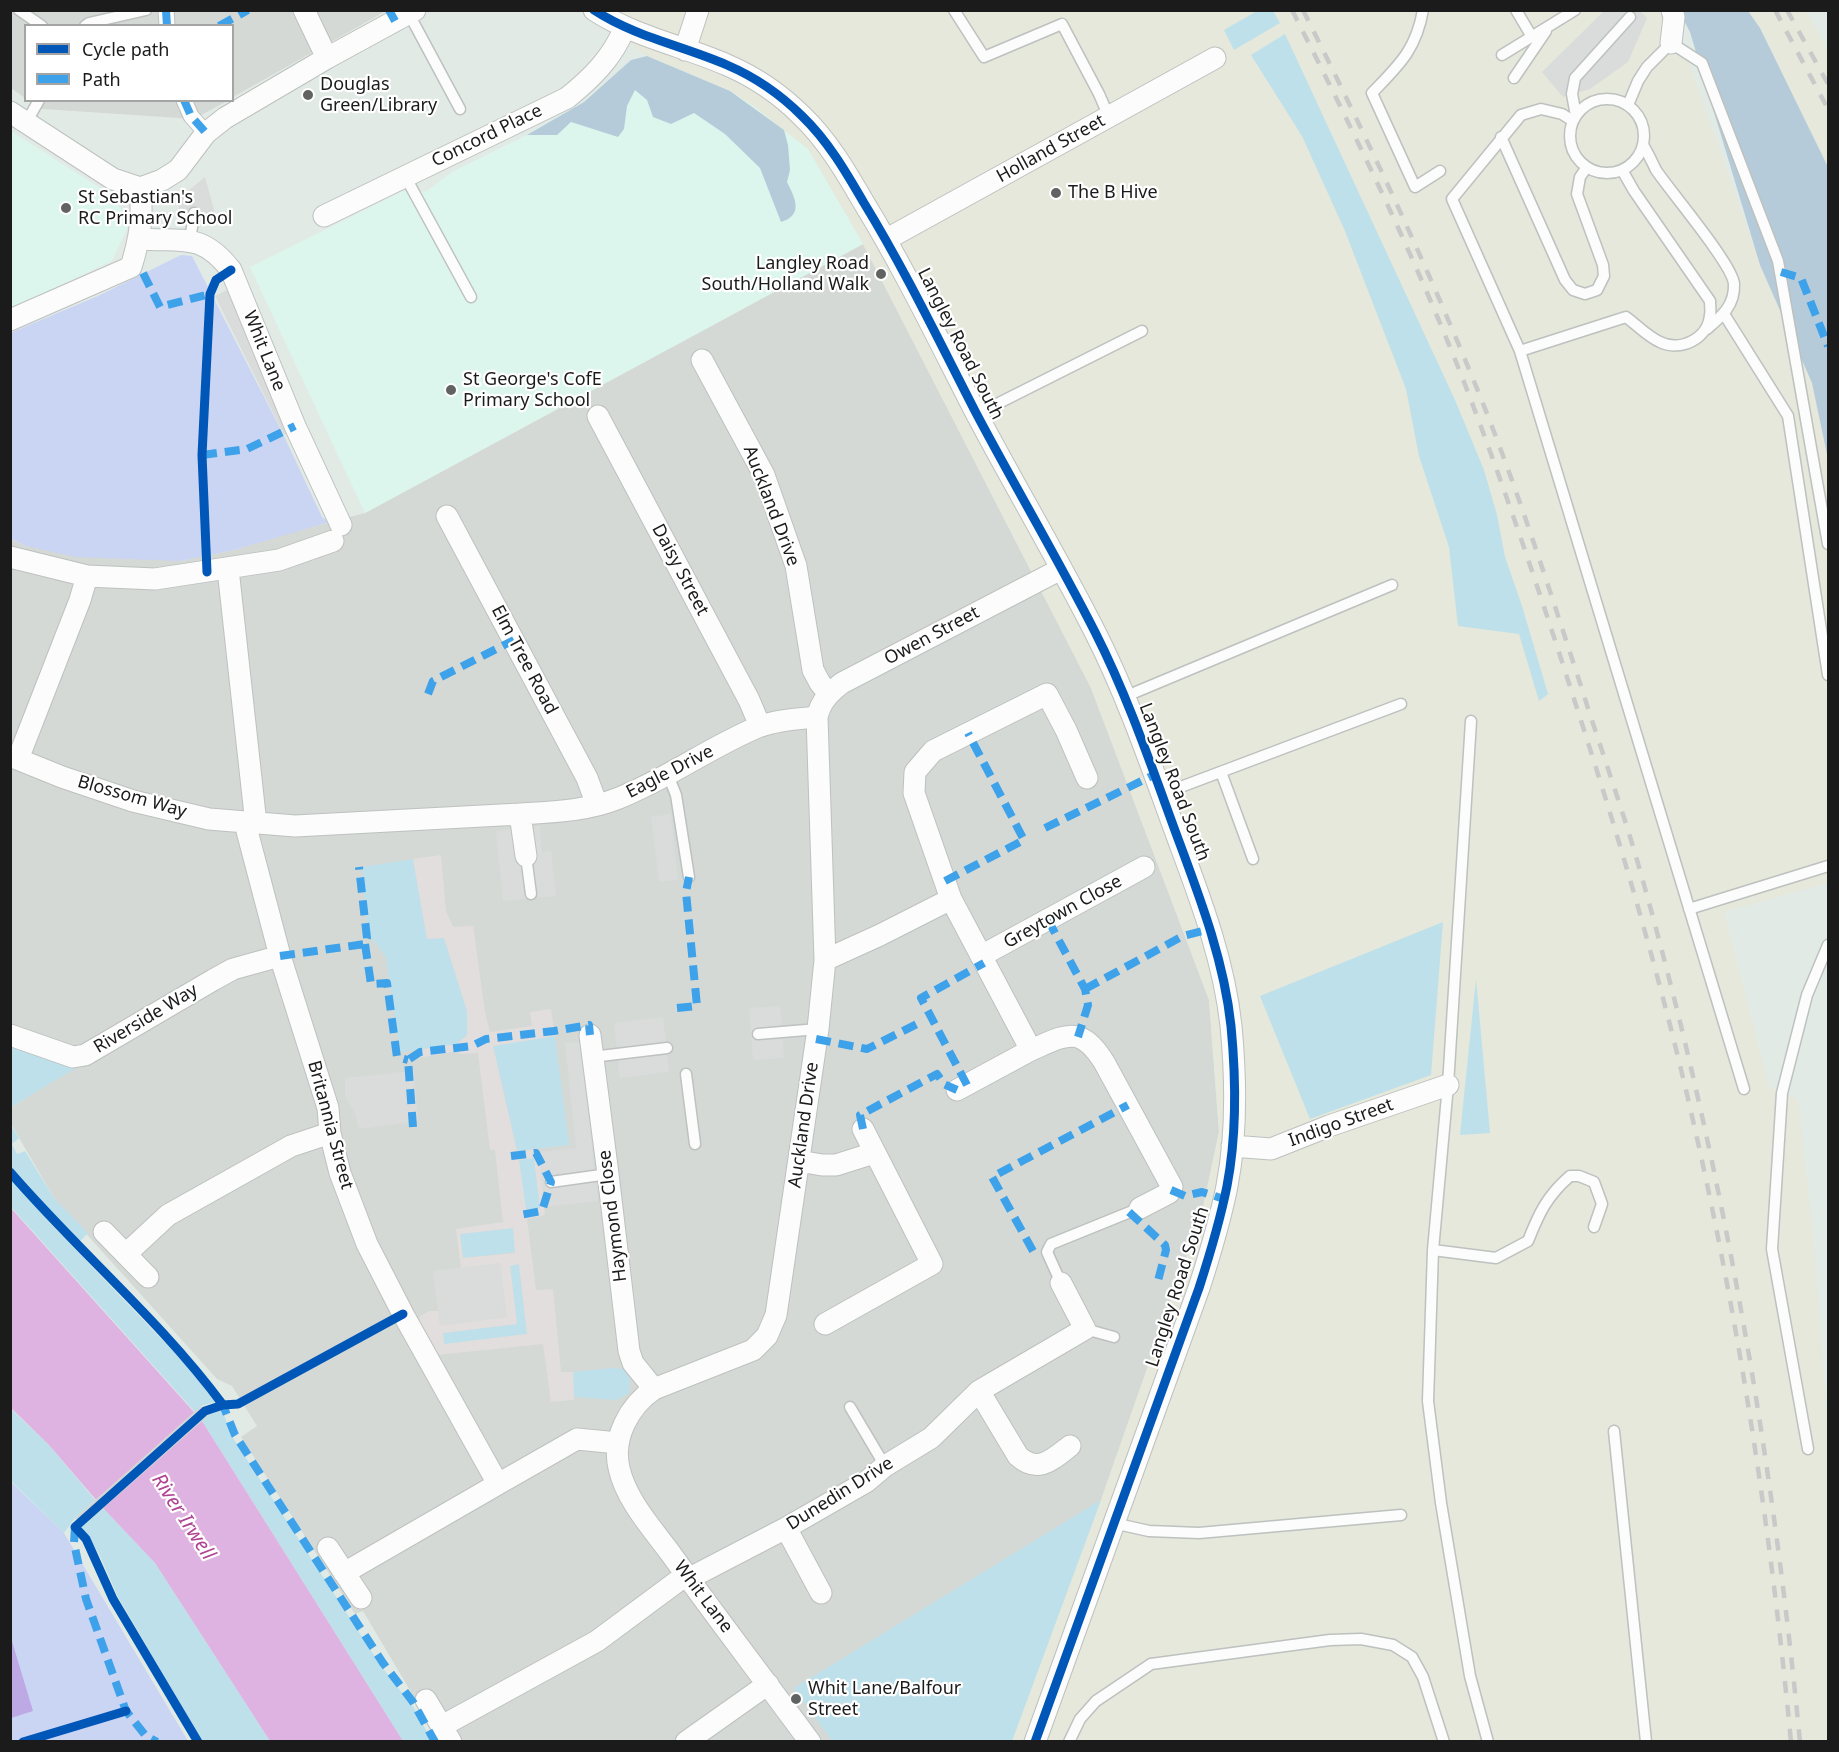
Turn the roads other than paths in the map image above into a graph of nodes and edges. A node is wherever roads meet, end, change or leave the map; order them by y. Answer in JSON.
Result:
{"nodes":[{"id":1,"x":19,"y":10,"type":"edge"},
{"id":2,"x":146,"y":10,"type":"edge"},
{"id":3,"x":304,"y":10,"type":"edge"},
{"id":4,"x":594,"y":10,"type":"edge"},
{"id":5,"x":698,"y":10,"type":"edge"},
{"id":6,"x":954,"y":10,"type":"edge"},
{"id":7,"x":1424,"y":10,"type":"edge"},
{"id":8,"x":1516,"y":10,"type":"edge"},
{"id":9,"x":1575,"y":10,"type":"edge"},
{"id":10,"x":1671,"y":10,"type":"edge"},
{"id":11,"x":412,"y":12,"type":"edge"},
{"id":12,"x":1630,"y":16,"type":"dead end"},
{"id":13,"x":39,"y":24,"type":"edge"},
{"id":14,"x":88,"y":24,"type":"edge"},
{"id":15,"x":625,"y":27,"type":"junction"},
{"id":16,"x":1549,"y":27,"type":"junction"},
{"id":17,"x":1532,"y":37,"type":"junction"},
{"id":18,"x":1671,"y":43,"type":"junction"},
{"id":19,"x":685,"y":50,"type":"junction"},
{"id":20,"x":1502,"y":55,"type":"dead end"},
{"id":21,"x":327,"y":58,"type":"junction"},
{"id":22,"x":1215,"y":58,"type":"dead end"},
{"id":23,"x":1514,"y":78,"type":"dead end"},
{"id":24,"x":37,"y":102,"type":"edge"},
{"id":25,"x":185,"y":102,"type":"edge"},
{"id":26,"x":1628,"y":105,"type":"junction"},
{"id":27,"x":460,"y":109,"type":"dead end"},
{"id":28,"x":18,"y":117,"type":"edge"},
{"id":29,"x":1109,"y":117,"type":"junction"},
{"id":30,"x":1575,"y":118,"type":"junction"},
{"id":31,"x":206,"y":132,"type":"junction"},
{"id":32,"x":1502,"y":137,"type":"junction"},
{"id":33,"x":1643,"y":145,"type":"junction"},
{"id":34,"x":1587,"y":167,"type":"junction"},
{"id":35,"x":1622,"y":170,"type":"junction"},
{"id":36,"x":1440,"y":171,"type":"dead end"},
{"id":37,"x":405,"y":176,"type":"junction"},
{"id":38,"x":140,"y":188,"type":"junction"},
{"id":39,"x":194,"y":213,"type":"dead end"},
{"id":40,"x":324,"y":216,"type":"dead end"},
{"id":41,"x":140,"y":239,"type":"junction"},
{"id":42,"x":887,"y":239,"type":"junction"},
{"id":43,"x":190,"y":241,"type":"junction"},
{"id":44,"x":471,"y":297,"type":"dead end"},
{"id":45,"x":1724,"y":314,"type":"junction"},
{"id":46,"x":10,"y":320,"type":"edge"},
{"id":47,"x":1142,"y":331,"type":"dead end"},
{"id":48,"x":1703,"y":332,"type":"junction"},
{"id":49,"x":1520,"y":351,"type":"junction"},
{"id":50,"x":702,"y":360,"type":"dead end"},
{"id":51,"x":977,"y":414,"type":"junction"},
{"id":52,"x":598,"y":416,"type":"dead end"},
{"id":53,"x":447,"y":516,"type":"dead end"},
{"id":54,"x":1828,"y":544,"type":"edge"},
{"id":55,"x":10,"y":557,"type":"edge"},
{"id":56,"x":228,"y":569,"type":"junction"},
{"id":57,"x":1061,"y":569,"type":"junction"},
{"id":58,"x":87,"y":576,"type":"junction"},
{"id":59,"x":1392,"y":585,"type":"dead end"},
{"id":60,"x":1828,"y":675,"type":"edge"},
{"id":61,"x":828,"y":693,"type":"junction"},
{"id":62,"x":1124,"y":697,"type":"junction"},
{"id":63,"x":1401,"y":704,"type":"dead end"},
{"id":64,"x":817,"y":717,"type":"junction"},
{"id":65,"x":1471,"y":721,"type":"dead end"},
{"id":66,"x":760,"y":726,"type":"junction"},
{"id":67,"x":14,"y":758,"type":"edge"},
{"id":68,"x":1221,"y":772,"type":"junction"},
{"id":69,"x":668,"y":775,"type":"junction"},
{"id":70,"x":1087,"y":778,"type":"dead end"},
{"id":71,"x":1162,"y":794,"type":"junction"},
{"id":72,"x":597,"y":805,"type":"junction"},
{"id":73,"x":520,"y":814,"type":"junction"},
{"id":74,"x":252,"y":823,"type":"junction"},
{"id":75,"x":526,"y":856,"type":"joint"},
{"id":76,"x":1253,"y":859,"type":"dead end"},
{"id":77,"x":1828,"y":866,"type":"edge"},
{"id":78,"x":1144,"y":867,"type":"dead end"},
{"id":79,"x":689,"y":877,"type":"dead end"},
{"id":80,"x":531,"y":894,"type":"dead end"},
{"id":81,"x":951,"y":899,"type":"junction"},
{"id":82,"x":1689,"y":909,"type":"junction"},
{"id":83,"x":1828,"y":945,"type":"edge"},
{"id":84,"x":280,"y":956,"type":"junction"},
{"id":85,"x":981,"y":956,"type":"junction"},
{"id":86,"x":825,"y":960,"type":"junction"},
{"id":87,"x":818,"y":1029,"type":"junction"},
{"id":88,"x":758,"y":1034,"type":"dead end"},
{"id":89,"x":10,"y":1035,"type":"edge"},
{"id":90,"x":590,"y":1035,"type":"dead end"},
{"id":91,"x":667,"y":1048,"type":"dead end"},
{"id":92,"x":1032,"y":1050,"type":"junction"},
{"id":93,"x":592,"y":1057,"type":"junction"},
{"id":94,"x":686,"y":1074,"type":"dead end"},
{"id":95,"x":1448,"y":1084,"type":"junction"},
{"id":96,"x":1744,"y":1089,"type":"dead end"},
{"id":97,"x":957,"y":1090,"type":"dead end"},
{"id":98,"x":862,"y":1129,"type":"dead end"},
{"id":99,"x":330,"y":1133,"type":"junction"},
{"id":100,"x":695,"y":1144,"type":"dead end"},
{"id":101,"x":1232,"y":1146,"type":"junction"},
{"id":102,"x":874,"y":1153,"type":"junction"},
{"id":103,"x":799,"y":1161,"type":"junction"},
{"id":104,"x":608,"y":1174,"type":"junction"},
{"id":105,"x":550,"y":1182,"type":"dead end"},
{"id":106,"x":1140,"y":1208,"type":"joint"},
{"id":107,"x":1594,"y":1227,"type":"dead end"},
{"id":108,"x":104,"y":1232,"type":"dead end"},
{"id":109,"x":1433,"y":1250,"type":"junction"},
{"id":110,"x":126,"y":1254,"type":"junction"},
{"id":111,"x":148,"y":1277,"type":"dead end"},
{"id":112,"x":1061,"y":1283,"type":"joint"},
{"id":113,"x":825,"y":1324,"type":"dead end"},
{"id":114,"x":1085,"y":1329,"type":"junction"},
{"id":115,"x":1114,"y":1337,"type":"dead end"},
{"id":116,"x":654,"y":1389,"type":"junction"},
{"id":117,"x":978,"y":1391,"type":"junction"},
{"id":118,"x":850,"y":1407,"type":"dead end"},
{"id":119,"x":1614,"y":1431,"type":"dead end"},
{"id":120,"x":618,"y":1443,"type":"junction"},
{"id":121,"x":1070,"y":1446,"type":"dead end"},
{"id":122,"x":1808,"y":1449,"type":"dead end"},
{"id":123,"x":885,"y":1466,"type":"junction"},
{"id":124,"x":498,"y":1484,"type":"junction"},
{"id":125,"x":1401,"y":1515,"type":"dead end"},
{"id":126,"x":1113,"y":1523,"type":"junction"},
{"id":127,"x":786,"y":1528,"type":"junction"},
{"id":128,"x":328,"y":1548,"type":"dead end"},
{"id":129,"x":344,"y":1573,"type":"junction"},
{"id":130,"x":687,"y":1577,"type":"junction"},
{"id":131,"x":821,"y":1593,"type":"dead end"},
{"id":132,"x":361,"y":1598,"type":"dead end"},
{"id":133,"x":768,"y":1684,"type":"junction"},
{"id":134,"x":426,"y":1700,"type":"dead end"},
{"id":135,"x":447,"y":1734,"type":"edge"},
{"id":136,"x":686,"y":1742,"type":"edge"},
{"id":137,"x":810,"y":1742,"type":"edge"},
{"id":138,"x":1035,"y":1742,"type":"edge"},
{"id":139,"x":1069,"y":1742,"type":"edge"},
{"id":140,"x":1444,"y":1742,"type":"edge"},
{"id":141,"x":1488,"y":1742,"type":"edge"},
{"id":142,"x":1646,"y":1742,"type":"edge"}],
"edges":[{"from":1,"to":13,"type":"lane"},
{"from":2,"to":14,"type":"lane"},
{"from":3,"to":21,"type":"street"},
{"from":4,"to":15,"type":"street","name":"Langley Road South"},
{"from":5,"to":19,"type":"street"},
{"from":6,"to":29,"type":"lane"},
{"from":7,"to":36,"type":"lane"},
{"from":8,"to":17,"type":"lane"},
{"from":9,"to":16,"type":"lane"},
{"from":10,"to":18,"type":"street"},
{"from":11,"to":21,"type":"street"},
{"from":11,"to":27,"type":"lane"},
{"from":12,"to":30,"type":"lane"},
{"from":15,"to":19,"type":"street","name":"Langley Road South"},
{"from":15,"to":37,"type":"street","name":"Concord Place"},
{"from":16,"to":17,"type":"lane"},
{"from":16,"to":23,"type":"lane"},
{"from":17,"to":20,"type":"lane"},
{"from":18,"to":26,"type":"lane"},
{"from":18,"to":54,"type":"lane"},
{"from":19,"to":42,"type":"street","name":"Langley Road South"},
{"from":21,"to":31,"type":"street"},
{"from":22,"to":29,"type":"street","name":"Holland Street"},
{"from":24,"to":28,"type":"lane"},
{"from":25,"to":31,"type":"street"},
{"from":26,"to":30,"type":"lane"},
{"from":26,"to":33,"type":"lane"},
{"from":28,"to":38,"type":"street"},
{"from":29,"to":42,"type":"street","name":"Holland Street"},
{"from":30,"to":32,"type":"lane"},
{"from":30,"to":34,"type":"lane"},
{"from":31,"to":38,"type":"street"},
{"from":32,"to":34,"type":"lane"},
{"from":32,"to":49,"type":"lane"},
{"from":33,"to":35,"type":"lane"},
{"from":33,"to":45,"type":"lane"},
{"from":34,"to":35,"type":"lane"},
{"from":35,"to":48,"type":"lane"},
{"from":37,"to":40,"type":"street","name":"Concord Place"},
{"from":37,"to":44,"type":"lane"},
{"from":38,"to":41,"type":"street"},
{"from":39,"to":43,"type":"lane"},
{"from":41,"to":43,"type":"street","name":"Whit Lane"},
{"from":41,"to":46,"type":"street"},
{"from":42,"to":51,"type":"street","name":"Langley Road South"},
{"from":43,"to":56,"type":"street","name":"Whit Lane"},
{"from":45,"to":48,"type":"lane"},
{"from":45,"to":60,"type":"lane"},
{"from":47,"to":51,"type":"lane"},
{"from":48,"to":49,"type":"lane"},
{"from":49,"to":82,"type":"lane"},
{"from":50,"to":61,"type":"street","name":"Auckland Drive"},
{"from":51,"to":57,"type":"street","name":"Langley Road South"},
{"from":52,"to":66,"type":"street","name":"Daisy Street"},
{"from":53,"to":72,"type":"street","name":"Elm Tree Road"},
{"from":55,"to":58,"type":"street"},
{"from":56,"to":58,"type":"street"},
{"from":56,"to":74,"type":"street","name":"Britannia Street"},
{"from":57,"to":61,"type":"street","name":"Owen Street"},
{"from":57,"to":62,"type":"street","name":"Langley Road South"},
{"from":58,"to":67,"type":"street"},
{"from":59,"to":62,"type":"lane"},
{"from":61,"to":64,"type":"street"},
{"from":62,"to":71,"type":"street","name":"Langley Road South"},
{"from":63,"to":68,"type":"lane"},
{"from":64,"to":66,"type":"street","name":"Eagle Drive"},
{"from":64,"to":86,"type":"street","name":"Auckland Drive"},
{"from":65,"to":95,"type":"lane"},
{"from":66,"to":69,"type":"street","name":"Eagle Drive"},
{"from":67,"to":74,"type":"street","name":"Blossom Way"},
{"from":68,"to":71,"type":"lane"},
{"from":68,"to":76,"type":"lane"},
{"from":69,"to":72,"type":"street","name":"Eagle Drive"},
{"from":69,"to":79,"type":"lane"},
{"from":70,"to":81,"type":"street"},
{"from":71,"to":101,"type":"street","name":"Langley Road South"},
{"from":72,"to":73,"type":"street","name":"Eagle Drive"},
{"from":73,"to":74,"type":"street","name":"Eagle Drive"},
{"from":73,"to":75,"type":"street"},
{"from":74,"to":84,"type":"street","name":"Britannia Street"},
{"from":75,"to":80,"type":"lane"},
{"from":77,"to":82,"type":"lane"},
{"from":78,"to":85,"type":"street","name":"Greytown Close"},
{"from":81,"to":85,"type":"street"},
{"from":81,"to":86,"type":"street"},
{"from":82,"to":96,"type":"lane"},
{"from":83,"to":122,"type":"lane"},
{"from":84,"to":89,"type":"street","name":"Riverside Way"},
{"from":84,"to":99,"type":"street","name":"Britannia Street"},
{"from":85,"to":92,"type":"street"},
{"from":86,"to":87,"type":"street","name":"Auckland Drive"},
{"from":87,"to":88,"type":"lane"},
{"from":87,"to":103,"type":"street","name":"Auckland Drive"},
{"from":90,"to":93,"type":"street","name":"Haymond Close"},
{"from":91,"to":93,"type":"lane"},
{"from":92,"to":97,"type":"street"},
{"from":92,"to":106,"type":"street"},
{"from":93,"to":104,"type":"street","name":"Haymond Close"},
{"from":94,"to":100,"type":"lane"},
{"from":95,"to":101,"type":"street","name":"Indigo Street"},
{"from":95,"to":109,"type":"lane"},
{"from":98,"to":102,"type":"street"},
{"from":99,"to":110,"type":"street"},
{"from":99,"to":124,"type":"street","name":"Britannia Street"},
{"from":101,"to":126,"type":"street","name":"Langley Road South"},
{"from":102,"to":103,"type":"street"},
{"from":102,"to":113,"type":"street"},
{"from":103,"to":116,"type":"street","name":"Auckland Drive"},
{"from":104,"to":105,"type":"lane"},
{"from":104,"to":116,"type":"street","name":"Haymond Close"},
{"from":106,"to":112,"type":"lane"},
{"from":107,"to":109,"type":"lane"},
{"from":108,"to":110,"type":"street"},
{"from":109,"to":141,"type":"lane"},
{"from":110,"to":111,"type":"street"},
{"from":112,"to":114,"type":"street"},
{"from":114,"to":115,"type":"lane"},
{"from":114,"to":117,"type":"street","name":"Dunedin Drive"},
{"from":116,"to":120,"type":"street","name":"Auckland Drive"},
{"from":117,"to":121,"type":"street"},
{"from":117,"to":123,"type":"street","name":"Dunedin Drive"},
{"from":118,"to":123,"type":"lane"},
{"from":119,"to":142,"type":"lane"},
{"from":120,"to":124,"type":"street"},
{"from":120,"to":130,"type":"street","name":"Whit Lane"},
{"from":123,"to":127,"type":"street","name":"Dunedin Drive"},
{"from":124,"to":129,"type":"street"},
{"from":125,"to":126,"type":"lane"},
{"from":126,"to":138,"type":"street","name":"Langley Road South"},
{"from":127,"to":130,"type":"street","name":"Dunedin Drive"},
{"from":127,"to":131,"type":"street"},
{"from":128,"to":129,"type":"street"},
{"from":129,"to":132,"type":"street"},
{"from":130,"to":133,"type":"street","name":"Whit Lane"},
{"from":130,"to":135,"type":"street","name":"Dunedin Drive"},
{"from":133,"to":136,"type":"street"},
{"from":133,"to":137,"type":"street","name":"Whit Lane"},
{"from":134,"to":135,"type":"street"},
{"from":139,"to":140,"type":"lane"}]}
